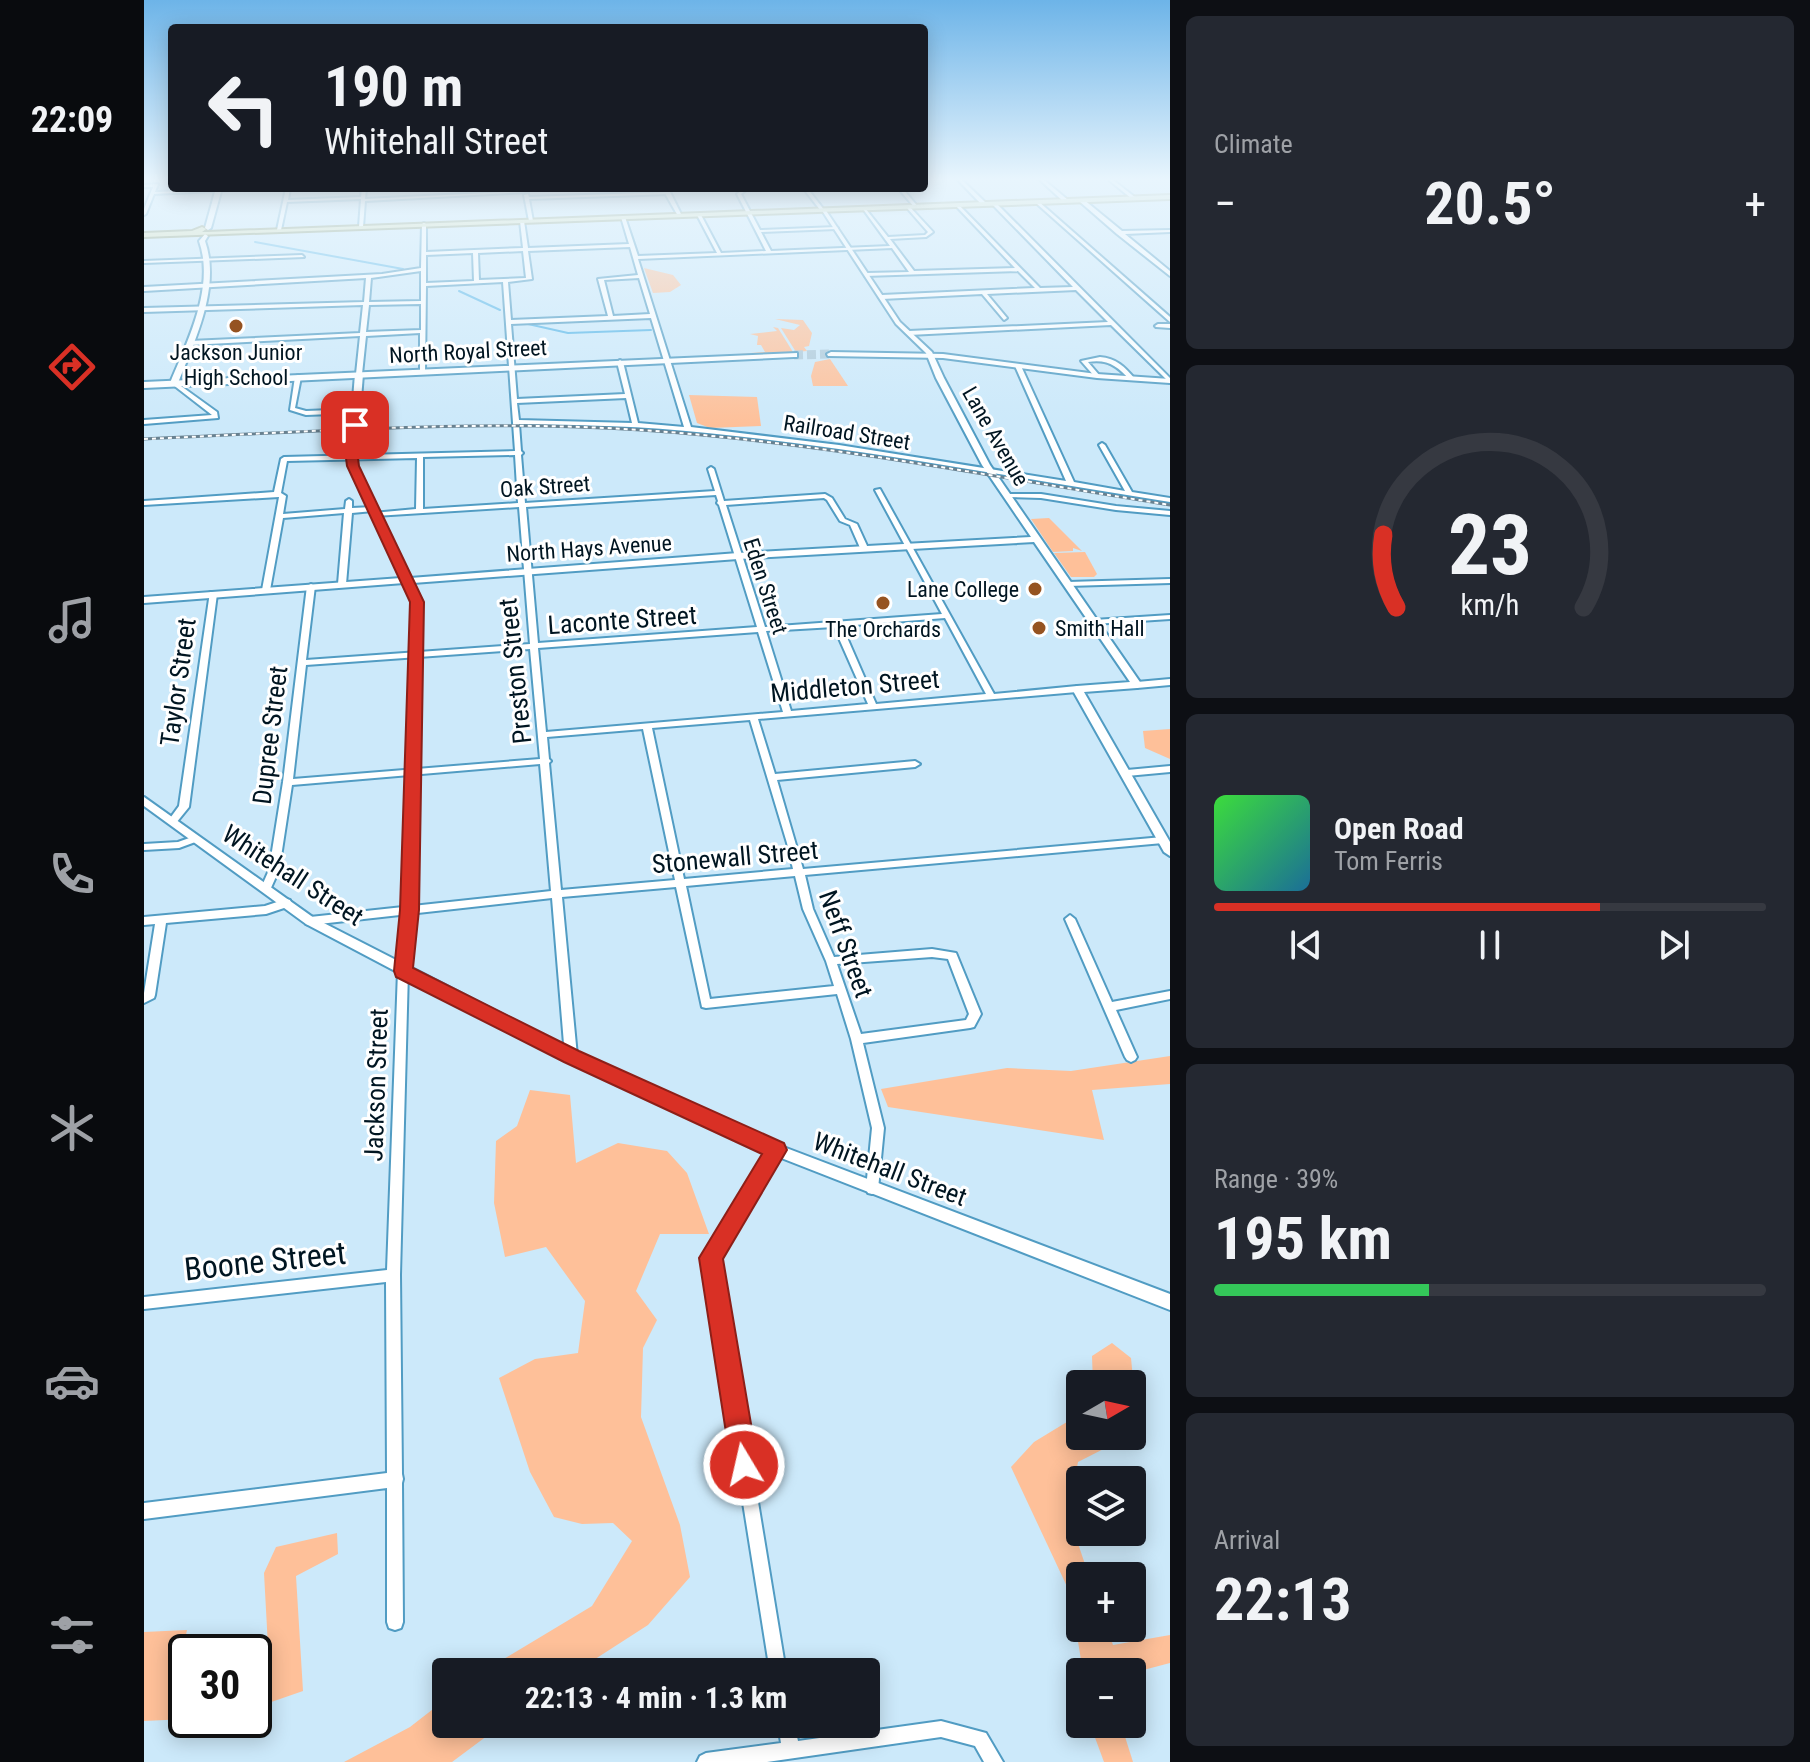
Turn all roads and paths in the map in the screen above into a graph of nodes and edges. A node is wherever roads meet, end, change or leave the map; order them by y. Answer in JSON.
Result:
{"nodes":[{"id":1,"x":206,"y":262,"type":"edge"},
{"id":2,"x":424,"y":262,"type":"edge"},
{"id":3,"x":476,"y":262,"type":"edge"},
{"id":4,"x":528,"y":262,"type":"edge"},
{"id":5,"x":636,"y":262,"type":"edge"},
{"id":6,"x":859,"y":262,"type":"edge"},
{"id":7,"x":905,"y":262,"type":"edge"},
{"id":8,"x":1013,"y":262,"type":"edge"},
{"id":9,"x":1053,"y":262,"type":"edge"},
{"id":10,"x":1104,"y":262,"type":"edge"},
{"id":11,"x":424,"y":269,"type":"junction"},
{"id":12,"x":1019,"y":269,"type":"junction"},
{"id":13,"x":913,"y":273,"type":"junction"},
{"id":14,"x":867,"y":275,"type":"junction"},
{"id":15,"x":641,"y":276,"type":"junction"},
{"id":16,"x":369,"y":277,"type":"junction"},
{"id":17,"x":505,"y":281,"type":"junction"},
{"id":18,"x":477,"y":283,"type":"junction"},
{"id":19,"x":204,"y":284,"type":"junction"},
{"id":20,"x":424,"y":285,"type":"junction"},
{"id":21,"x":1079,"y":288,"type":"junction"},
{"id":22,"x":144,"y":289,"type":"edge"},
{"id":23,"x":1039,"y":290,"type":"junction"},
{"id":24,"x":983,"y":292,"type":"junction"},
{"id":25,"x":882,"y":297,"type":"junction"},
{"id":26,"x":424,"y":302,"type":"junction"},
{"id":27,"x":366,"y":304,"type":"junction"},
{"id":28,"x":144,"y":310,"type":"edge"},
{"id":29,"x":203,"y":310,"type":"junction"},
{"id":30,"x":653,"y":316,"type":"junction"},
{"id":31,"x":611,"y":318,"type":"junction"},
{"id":32,"x":1004,"y":318,"type":"dead end"},
{"id":33,"x":508,"y":322,"type":"junction"},
{"id":34,"x":1114,"y":323,"type":"junction"},
{"id":35,"x":1170,"y":323,"type":"edge"},
{"id":36,"x":1158,"y":326,"type":"dead end"},
{"id":37,"x":424,"y":331,"type":"junction"},
{"id":38,"x":909,"y":333,"type":"junction"},
{"id":39,"x":364,"y":334,"type":"junction"},
{"id":40,"x":190,"y":343,"type":"junction"},
{"id":41,"x":831,"y":354,"type":"tunnel mouth"},
{"id":42,"x":794,"y":355,"type":"tunnel mouth"},
{"id":43,"x":932,"y":355,"type":"junction"},
{"id":44,"x":668,"y":360,"type":"junction"},
{"id":45,"x":620,"y":362,"type":"junction"},
{"id":46,"x":1018,"y":366,"type":"junction"},
{"id":47,"x":512,"y":367,"type":"junction"},
{"id":48,"x":423,"y":371,"type":"junction"},
{"id":49,"x":359,"y":374,"type":"junction"},
{"id":50,"x":1097,"y":376,"type":"junction"},
{"id":51,"x":298,"y":377,"type":"junction"},
{"id":52,"x":1132,"y":379,"type":"junction"},
{"id":53,"x":1170,"y":381,"type":"edge"},
{"id":54,"x":174,"y":383,"type":"junction"},
{"id":55,"x":144,"y":385,"type":"edge"},
{"id":56,"x":626,"y":396,"type":"junction"},
{"id":57,"x":515,"y":401,"type":"junction"},
{"id":58,"x":357,"y":411,"type":"junction"},
{"id":59,"x":144,"y":422,"type":"edge"},
{"id":60,"x":517,"y":422,"type":"junction"},
{"id":61,"x":635,"y":424,"type":"junction"},
{"id":62,"x":688,"y":429,"type":"junction"},
{"id":63,"x":1102,"y":445,"type":"dead end"},
{"id":64,"x":520,"y":453,"type":"junction"},
{"id":65,"x":420,"y":456,"type":"junction"},
{"id":66,"x":711,"y":469,"type":"dead end"},
{"id":67,"x":992,"y":473,"type":"junction"},
{"id":68,"x":1071,"y":484,"type":"junction"},
{"id":69,"x":878,"y":490,"type":"dead end"},
{"id":70,"x":717,"y":493,"type":"junction"},
{"id":71,"x":277,"y":494,"type":"junction"},
{"id":72,"x":1130,"y":494,"type":"junction"},
{"id":73,"x":1007,"y":496,"type":"junction"},
{"id":74,"x":1170,"y":500,"type":"edge"},
{"id":75,"x":349,"y":501,"type":"dead end"},
{"id":76,"x":144,"y":503,"type":"edge"},
{"id":77,"x":720,"y":503,"type":"junction"},
{"id":78,"x":522,"y":505,"type":"junction"},
{"id":79,"x":374,"y":511,"type":"junction"},
{"id":80,"x":348,"y":512,"type":"junction"},
{"id":81,"x":419,"y":512,"type":"junction"},
{"id":82,"x":1170,"y":513,"type":"edge"},
{"id":83,"x":279,"y":516,"type":"junction"},
{"id":84,"x":1036,"y":539,"type":"junction"},
{"id":85,"x":907,"y":546,"type":"junction"},
{"id":86,"x":864,"y":548,"type":"junction"},
{"id":87,"x":738,"y":556,"type":"junction"},
{"id":88,"x":527,"y":571,"type":"junction"},
{"id":89,"x":406,"y":580,"type":"junction"},
{"id":90,"x":1170,"y":581,"type":"edge"},
{"id":91,"x":342,"y":584,"type":"junction"},
{"id":92,"x":1068,"y":584,"type":"junction"},
{"id":93,"x":311,"y":586,"type":"junction"},
{"id":94,"x":266,"y":590,"type":"junction"},
{"id":95,"x":213,"y":594,"type":"junction"},
{"id":96,"x":144,"y":600,"type":"edge"},
{"id":97,"x":946,"y":616,"type":"junction"},
{"id":98,"x":1170,"y":617,"type":"edge"},
{"id":99,"x":1094,"y":622,"type":"junction"},
{"id":100,"x":837,"y":624,"type":"junction"},
{"id":101,"x":762,"y":630,"type":"junction"},
{"id":102,"x":535,"y":647,"type":"junction"},
{"id":103,"x":416,"y":655,"type":"junction"},
{"id":104,"x":301,"y":663,"type":"junction"},
{"id":105,"x":1170,"y":682,"type":"edge"},
{"id":106,"x":1137,"y":685,"type":"junction"},
{"id":107,"x":1077,"y":689,"type":"junction"},
{"id":108,"x":992,"y":697,"type":"junction"},
{"id":109,"x":873,"y":707,"type":"junction"},
{"id":110,"x":788,"y":714,"type":"junction"},
{"id":111,"x":753,"y":717,"type":"junction"},
{"id":112,"x":647,"y":726,"type":"junction"},
{"id":113,"x":544,"y":735,"type":"junction"},
{"id":114,"x":546,"y":761,"type":"junction"},
{"id":115,"x":915,"y":764,"type":"dead end"},
{"id":116,"x":1170,"y":769,"type":"edge"},
{"id":117,"x":413,"y":772,"type":"junction"},
{"id":118,"x":1127,"y":773,"type":"junction"},
{"id":119,"x":773,"y":777,"type":"junction"},
{"id":120,"x":288,"y":782,"type":"junction"},
{"id":121,"x":144,"y":801,"type":"edge"},
{"id":122,"x":173,"y":821,"type":"junction"},
{"id":123,"x":195,"y":839,"type":"junction"},
{"id":124,"x":1163,"y":840,"type":"junction"},
{"id":125,"x":144,"y":847,"type":"edge"},
{"id":126,"x":1170,"y":852,"type":"edge"},
{"id":127,"x":798,"y":874,"type":"junction"},
{"id":128,"x":681,"y":883,"type":"junction"},
{"id":129,"x":266,"y":888,"type":"junction"},
{"id":130,"x":557,"y":894,"type":"junction"},
{"id":131,"x":286,"y":903,"type":"junction"},
{"id":132,"x":409,"y":910,"type":"junction"},
{"id":133,"x":161,"y":919,"type":"junction"},
{"id":134,"x":1070,"y":919,"type":"dead end"},
{"id":135,"x":144,"y":921,"type":"edge"},
{"id":136,"x":310,"y":921,"type":"junction"},
{"id":137,"x":831,"y":961,"type":"junction"},
{"id":138,"x":403,"y":971,"type":"junction"},
{"id":139,"x":840,"y":990,"type":"junction"},
{"id":140,"x":1170,"y":995,"type":"edge"},
{"id":141,"x":144,"y":999,"type":"edge"},
{"id":142,"x":1111,"y":1007,"type":"junction"},
{"id":143,"x":857,"y":1039,"type":"junction"},
{"id":144,"x":571,"y":1056,"type":"junction"},
{"id":145,"x":1131,"y":1057,"type":"dead end"},
{"id":146,"x":776,"y":1150,"type":"junction"},
{"id":147,"x":872,"y":1189,"type":"junction"},
{"id":148,"x":393,"y":1275,"type":"junction"},
{"id":149,"x":1170,"y":1302,"type":"edge"},
{"id":150,"x":144,"y":1303,"type":"edge"},
{"id":151,"x":396,"y":1479,"type":"junction"},
{"id":152,"x":144,"y":1511,"type":"edge"},
{"id":153,"x":395,"y":1622,"type":"dead end"},
{"id":154,"x":776,"y":1658,"type":"edge"},
{"id":155,"x":789,"y":1738,"type":"edge"},
{"id":156,"x":791,"y":1751,"type":"junction"},
{"id":157,"x":706,"y":1762,"type":"edge"},
{"id":158,"x":994,"y":1762,"type":"edge"}],
"edges":[{"from":1,"to":19,"type":"street"},
{"from":2,"to":11,"type":"street"},
{"from":3,"to":18,"type":"street"},
{"from":4,"to":17,"type":"street"},
{"from":5,"to":15,"type":"street"},
{"from":6,"to":14,"type":"street","name":"Lane Avenue"},
{"from":7,"to":13,"type":"street"},
{"from":8,"to":12,"type":"street"},
{"from":9,"to":21,"type":"street"},
{"from":10,"to":35,"type":"street"},
{"from":11,"to":16,"type":"street"},
{"from":11,"to":20,"type":"street"},
{"from":12,"to":13,"type":"street"},
{"from":12,"to":23,"type":"street"},
{"from":13,"to":14,"type":"street"},
{"from":14,"to":25,"type":"street","name":"Lane Avenue"},
{"from":15,"to":30,"type":"street"},
{"from":15,"to":31,"type":"street"},
{"from":16,"to":19,"type":"street"},
{"from":16,"to":27,"type":"street"},
{"from":17,"to":18,"type":"street"},
{"from":17,"to":33,"type":"street","name":"Preston Street"},
{"from":18,"to":20,"type":"street"},
{"from":19,"to":22,"type":"street"},
{"from":19,"to":29,"type":"street"},
{"from":20,"to":26,"type":"street"},
{"from":21,"to":23,"type":"street"},
{"from":21,"to":34,"type":"street"},
{"from":23,"to":24,"type":"street"},
{"from":24,"to":25,"type":"street"},
{"from":24,"to":32,"type":"street"},
{"from":25,"to":38,"type":"street","name":"Lane Avenue"},
{"from":26,"to":27,"type":"street"},
{"from":26,"to":37,"type":"street"},
{"from":27,"to":29,"type":"street"},
{"from":27,"to":39,"type":"street"},
{"from":28,"to":29,"type":"street"},
{"from":29,"to":40,"type":"street"},
{"from":30,"to":31,"type":"street"},
{"from":30,"to":44,"type":"street"},
{"from":31,"to":33,"type":"street"},
{"from":33,"to":47,"type":"street","name":"Preston Street"},
{"from":34,"to":38,"type":"street"},
{"from":34,"to":53,"type":"street"},
{"from":35,"to":36,"type":"street"},
{"from":37,"to":39,"type":"street"},
{"from":37,"to":48,"type":"street"},
{"from":38,"to":43,"type":"street","name":"Lane Avenue"},
{"from":39,"to":40,"type":"street"},
{"from":39,"to":49,"type":"street"},
{"from":40,"to":54,"type":"street"},
{"from":41,"to":43,"type":"main road"},
{"from":42,"to":44,"type":"main road","name":"North Royal Street"},
{"from":43,"to":46,"type":"main road"},
{"from":43,"to":67,"type":"street","name":"Lane Avenue"},
{"from":44,"to":45,"type":"main road","name":"North Royal Street"},
{"from":44,"to":62,"type":"street"},
{"from":45,"to":47,"type":"main road","name":"North Royal Street"},
{"from":45,"to":56,"type":"street"},
{"from":46,"to":50,"type":"main road"},
{"from":46,"to":68,"type":"street"},
{"from":47,"to":48,"type":"main road","name":"North Royal Street"},
{"from":47,"to":57,"type":"street","name":"Preston Street"},
{"from":48,"to":49,"type":"main road","name":"North Royal Street"},
{"from":49,"to":51,"type":"main road","name":"North Royal Street"},
{"from":49,"to":58,"type":"street","name":"Jackson Street"},
{"from":50,"to":52,"type":"main road"},
{"from":50,"to":52,"type":"street"},
{"from":51,"to":54,"type":"main road","name":"North Royal Street"},
{"from":51,"to":58,"type":"street"},
{"from":52,"to":53,"type":"main road"},
{"from":54,"to":55,"type":"main road","name":"North Royal Street"},
{"from":54,"to":59,"type":"street"},
{"from":56,"to":57,"type":"street"},
{"from":56,"to":61,"type":"street"},
{"from":57,"to":60,"type":"street","name":"Preston Street"},
{"from":58,"to":79,"type":"street","name":"Jackson Street","bridge":true},
{"from":60,"to":61,"type":"street","name":"Railroad Street"},
{"from":60,"to":64,"type":"street","name":"Preston Street"},
{"from":61,"to":62,"type":"street","name":"Railroad Street"},
{"from":62,"to":67,"type":"street","name":"Railroad Street"},
{"from":63,"to":72,"type":"street"},
{"from":64,"to":65,"type":"street"},
{"from":64,"to":78,"type":"street","name":"Preston Street"},
{"from":65,"to":71,"type":"street"},
{"from":65,"to":81,"type":"street"},
{"from":66,"to":70,"type":"street","name":"Eden Street"},
{"from":67,"to":68,"type":"street","name":"Railroad Street"},
{"from":67,"to":73,"type":"street","name":"Lane Avenue"},
{"from":68,"to":72,"type":"street","name":"Railroad Street"},
{"from":69,"to":85,"type":"street"},
{"from":70,"to":77,"type":"street","name":"Eden Street"},
{"from":70,"to":78,"type":"street","name":"Oak Street"},
{"from":71,"to":76,"type":"street"},
{"from":71,"to":83,"type":"street"},
{"from":72,"to":74,"type":"street","name":"Railroad Street"},
{"from":73,"to":82,"type":"street"},
{"from":73,"to":84,"type":"street","name":"Lane Avenue"},
{"from":75,"to":80,"type":"street"},
{"from":77,"to":86,"type":"street"},
{"from":77,"to":87,"type":"street","name":"Eden Street"},
{"from":78,"to":81,"type":"street","name":"Oak Street"},
{"from":78,"to":88,"type":"street","name":"Preston Street"},
{"from":79,"to":80,"type":"street","name":"Oak Street"},
{"from":79,"to":81,"type":"street","name":"Oak Street"},
{"from":79,"to":89,"type":"street","name":"Jackson Street"},
{"from":80,"to":83,"type":"street","name":"Oak Street"},
{"from":80,"to":91,"type":"street"},
{"from":83,"to":94,"type":"street"},
{"from":84,"to":85,"type":"street","name":"North Hays Avenue"},
{"from":84,"to":92,"type":"street","name":"Lane Avenue"},
{"from":85,"to":86,"type":"street","name":"North Hays Avenue"},
{"from":85,"to":97,"type":"street"},
{"from":86,"to":87,"type":"street","name":"North Hays Avenue"},
{"from":87,"to":88,"type":"street","name":"North Hays Avenue"},
{"from":87,"to":101,"type":"street","name":"Eden Street"},
{"from":88,"to":89,"type":"street","name":"North Hays Avenue"},
{"from":88,"to":102,"type":"street","name":"Preston Street"},
{"from":89,"to":91,"type":"street","name":"North Hays Avenue"},
{"from":89,"to":103,"type":"street","name":"Jackson Street"},
{"from":90,"to":92,"type":"street"},
{"from":91,"to":93,"type":"street","name":"North Hays Avenue"},
{"from":92,"to":99,"type":"street","name":"Lane Avenue"},
{"from":93,"to":94,"type":"street","name":"North Hays Avenue"},
{"from":93,"to":104,"type":"street","name":"Dupree Street"},
{"from":94,"to":95,"type":"street","name":"North Hays Avenue"},
{"from":95,"to":96,"type":"street","name":"North Hays Avenue"},
{"from":95,"to":122,"type":"street","name":"Taylor Street"},
{"from":97,"to":100,"type":"street","name":"Laconte Street"},
{"from":97,"to":108,"type":"street"},
{"from":98,"to":99,"type":"street"},
{"from":99,"to":106,"type":"street","name":"Lane Avenue"},
{"from":100,"to":101,"type":"street","name":"Laconte Street"},
{"from":100,"to":109,"type":"street"},
{"from":101,"to":102,"type":"street","name":"Laconte Street"},
{"from":101,"to":110,"type":"street","name":"Eden Street"},
{"from":102,"to":103,"type":"street","name":"Laconte Street"},
{"from":102,"to":113,"type":"street","name":"Preston Street"},
{"from":103,"to":104,"type":"street","name":"Laconte Street"},
{"from":103,"to":117,"type":"street","name":"Jackson Street"},
{"from":104,"to":120,"type":"street","name":"Dupree Street"},
{"from":105,"to":106,"type":"street","name":"Middleton Street"},
{"from":106,"to":107,"type":"street","name":"Middleton Street"},
{"from":107,"to":108,"type":"street","name":"Middleton Street"},
{"from":107,"to":118,"type":"street"},
{"from":108,"to":109,"type":"street","name":"Middleton Street"},
{"from":109,"to":110,"type":"street","name":"Middleton Street"},
{"from":110,"to":111,"type":"street","name":"Middleton Street"},
{"from":111,"to":112,"type":"street","name":"Middleton Street"},
{"from":111,"to":119,"type":"street","name":"Neff Street"},
{"from":112,"to":113,"type":"street","name":"Middleton Street"},
{"from":112,"to":128,"type":"street"},
{"from":113,"to":114,"type":"street","name":"Preston Street"},
{"from":114,"to":117,"type":"street"},
{"from":114,"to":130,"type":"street","name":"Preston Street"},
{"from":115,"to":119,"type":"street"},
{"from":116,"to":118,"type":"street"},
{"from":117,"to":120,"type":"street"},
{"from":117,"to":132,"type":"street","name":"Jackson Street"},
{"from":118,"to":124,"type":"street"},
{"from":119,"to":127,"type":"street","name":"Neff Street"},
{"from":120,"to":129,"type":"street","name":"Dupree Street"},
{"from":121,"to":122,"type":"street","name":"Whitehall Street"},
{"from":122,"to":123,"type":"street","name":"Whitehall Street"},
{"from":123,"to":125,"type":"street"},
{"from":123,"to":129,"type":"street","name":"Whitehall Street"},
{"from":124,"to":126,"type":"street"},
{"from":124,"to":127,"type":"street","name":"Stonewall Street"},
{"from":127,"to":128,"type":"street","name":"Stonewall Street"},
{"from":127,"to":137,"type":"street","name":"Neff Street"},
{"from":128,"to":130,"type":"street","name":"Stonewall Street"},
{"from":128,"to":139,"type":"street"},
{"from":129,"to":131,"type":"street","name":"Whitehall Street"},
{"from":130,"to":132,"type":"street","name":"Stonewall Street"},
{"from":130,"to":144,"type":"street","name":"Preston Street"},
{"from":131,"to":133,"type":"street"},
{"from":131,"to":136,"type":"street","name":"Whitehall Street"},
{"from":132,"to":136,"type":"street","name":"Stonewall Street"},
{"from":132,"to":138,"type":"street","name":"Jackson Street"},
{"from":133,"to":135,"type":"street"},
{"from":133,"to":141,"type":"street"},
{"from":134,"to":142,"type":"street"},
{"from":136,"to":138,"type":"street","name":"Whitehall Street"},
{"from":137,"to":139,"type":"street","name":"Neff Street"},
{"from":137,"to":143,"type":"street"},
{"from":138,"to":144,"type":"street","name":"Whitehall Street"},
{"from":138,"to":148,"type":"street","name":"Jackson Street"},
{"from":139,"to":143,"type":"street","name":"Neff Street"},
{"from":140,"to":142,"type":"street"},
{"from":142,"to":145,"type":"street"},
{"from":143,"to":147,"type":"street","name":"Neff Street"},
{"from":144,"to":146,"type":"street","name":"Whitehall Street"},
{"from":146,"to":147,"type":"street","name":"Whitehall Street"},
{"from":146,"to":154,"type":"street"},
{"from":147,"to":149,"type":"street","name":"Whitehall Street"},
{"from":148,"to":150,"type":"street","name":"Boone Street"},
{"from":148,"to":151,"type":"street","name":"Jackson Street"},
{"from":151,"to":152,"type":"street"},
{"from":151,"to":153,"type":"street","name":"Jackson Street"},
{"from":155,"to":156,"type":"street"},
{"from":156,"to":157,"type":"street"},
{"from":156,"to":158,"type":"street"}]}
